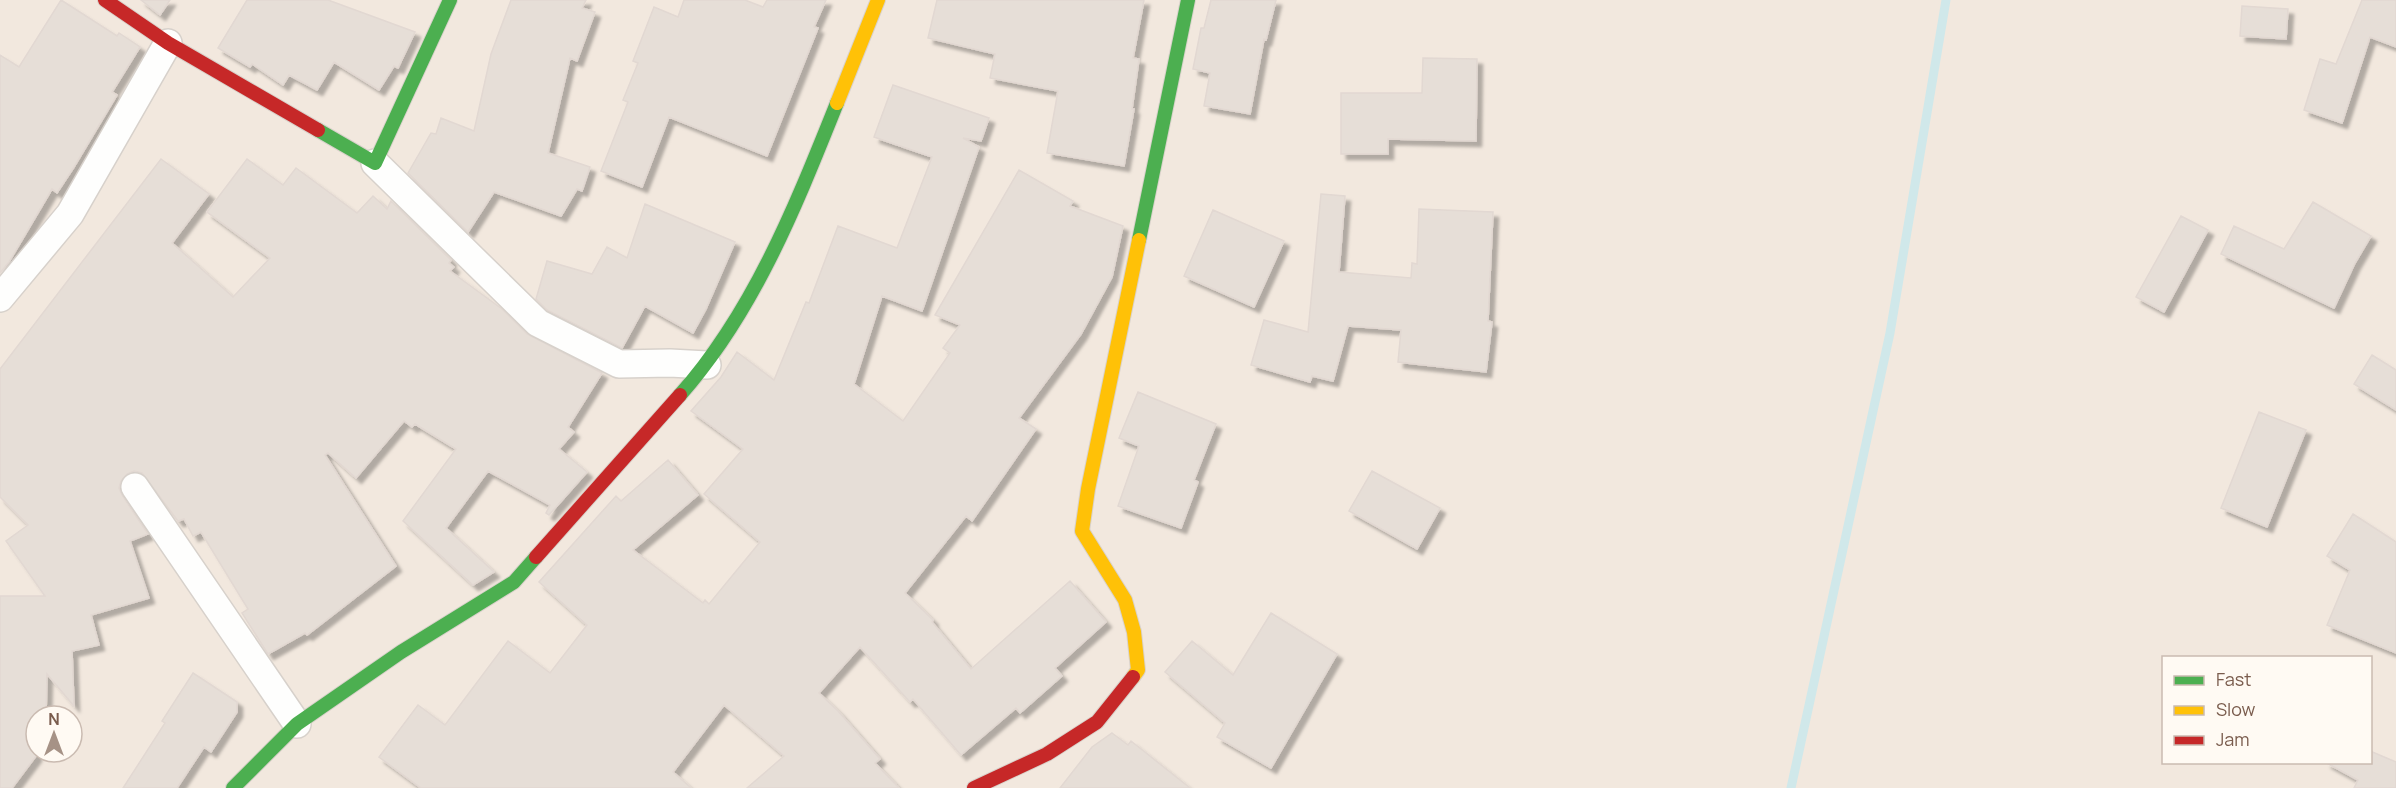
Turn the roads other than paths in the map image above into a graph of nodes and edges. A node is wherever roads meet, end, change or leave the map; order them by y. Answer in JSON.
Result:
{"nodes":[{"id":1,"x":105,"y":0,"type":"edge"},
{"id":2,"x":450,"y":0,"type":"edge"},
{"id":3,"x":878,"y":0,"type":"edge"},
{"id":4,"x":1188,"y":0,"type":"edge"},
{"id":5,"x":168,"y":43,"type":"junction"},
{"id":6,"x":375,"y":164,"type":"junction"},
{"id":7,"x":0,"y":298,"type":"edge"},
{"id":8,"x":707,"y":365,"type":"junction"},
{"id":9,"x":135,"y":487,"type":"dead end"},
{"id":10,"x":297,"y":724,"type":"junction"},
{"id":11,"x":233,"y":788,"type":"edge"},
{"id":12,"x":974,"y":788,"type":"edge"}],
"edges":[{"from":1,"to":5,"type":"street"},
{"from":2,"to":6,"type":"street"},
{"from":3,"to":8,"type":"street"},
{"from":4,"to":12,"type":"street"},
{"from":5,"to":6,"type":"street"},
{"from":5,"to":7,"type":"street"},
{"from":6,"to":8,"type":"street"},
{"from":8,"to":10,"type":"street"},
{"from":9,"to":10,"type":"street"},
{"from":10,"to":11,"type":"street"}]}
